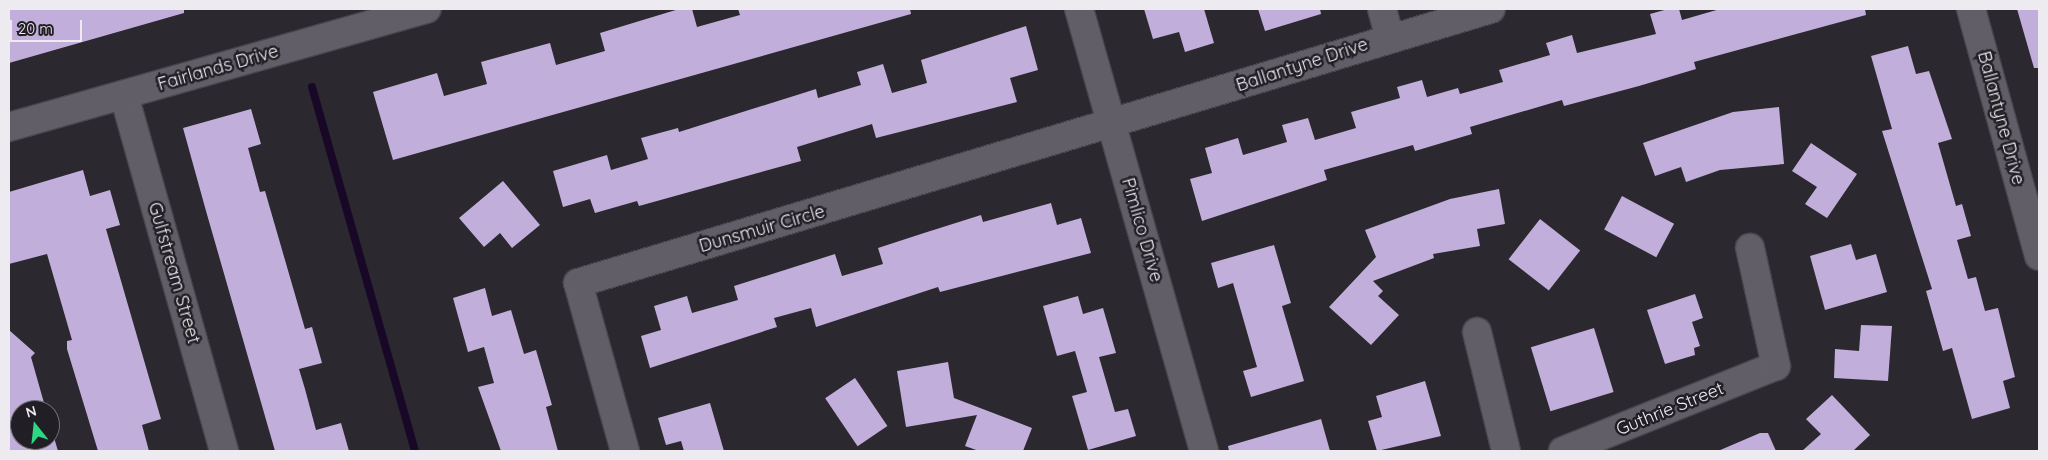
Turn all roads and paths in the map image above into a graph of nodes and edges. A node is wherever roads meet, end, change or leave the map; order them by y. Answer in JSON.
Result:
{"nodes":[{"id":1,"x":427,"y":9,"type":"edge"},
{"id":2,"x":1080,"y":9,"type":"edge"},
{"id":3,"x":1382,"y":9,"type":"edge"},
{"id":4,"x":1491,"y":9,"type":"edge"},
{"id":5,"x":1971,"y":9,"type":"edge"},
{"id":6,"x":1389,"y":36,"type":"junction"},
{"id":7,"x":124,"y":95,"type":"junction"},
{"id":8,"x":1113,"y":124,"type":"junction"},
{"id":9,"x":9,"y":127,"type":"edge"},
{"id":10,"x":1750,"y":248,"type":"dead end"},
{"id":11,"x":2039,"y":256,"type":"edge"},
{"id":12,"x":1477,"y":332,"type":"dead end"},
{"id":13,"x":224,"y":451,"type":"edge"},
{"id":14,"x":625,"y":451,"type":"edge"},
{"id":15,"x":1204,"y":451,"type":"edge"},
{"id":16,"x":1506,"y":451,"type":"edge"},
{"id":17,"x":1563,"y":451,"type":"edge"}],
"edges":[{"from":1,"to":7,"type":"street","name":"Fairlands Drive"},
{"from":2,"to":8,"type":"street","name":"Pimlico Drive"},
{"from":3,"to":6,"type":"street"},
{"from":4,"to":6,"type":"street","name":"Ballantyne Drive"},
{"from":5,"to":11,"type":"street","name":"Ballantyne Drive"},
{"from":6,"to":8,"type":"street","name":"Ballantyne Drive"},
{"from":7,"to":9,"type":"street","name":"Fairlands Drive"},
{"from":7,"to":13,"type":"street","name":"Gulfstream Street"},
{"from":8,"to":14,"type":"street","name":"Dunsmuir Circle"},
{"from":8,"to":15,"type":"street","name":"Pimlico Drive"},
{"from":10,"to":17,"type":"street","name":"Guthrie Street"},
{"from":12,"to":16,"type":"street"}]}
